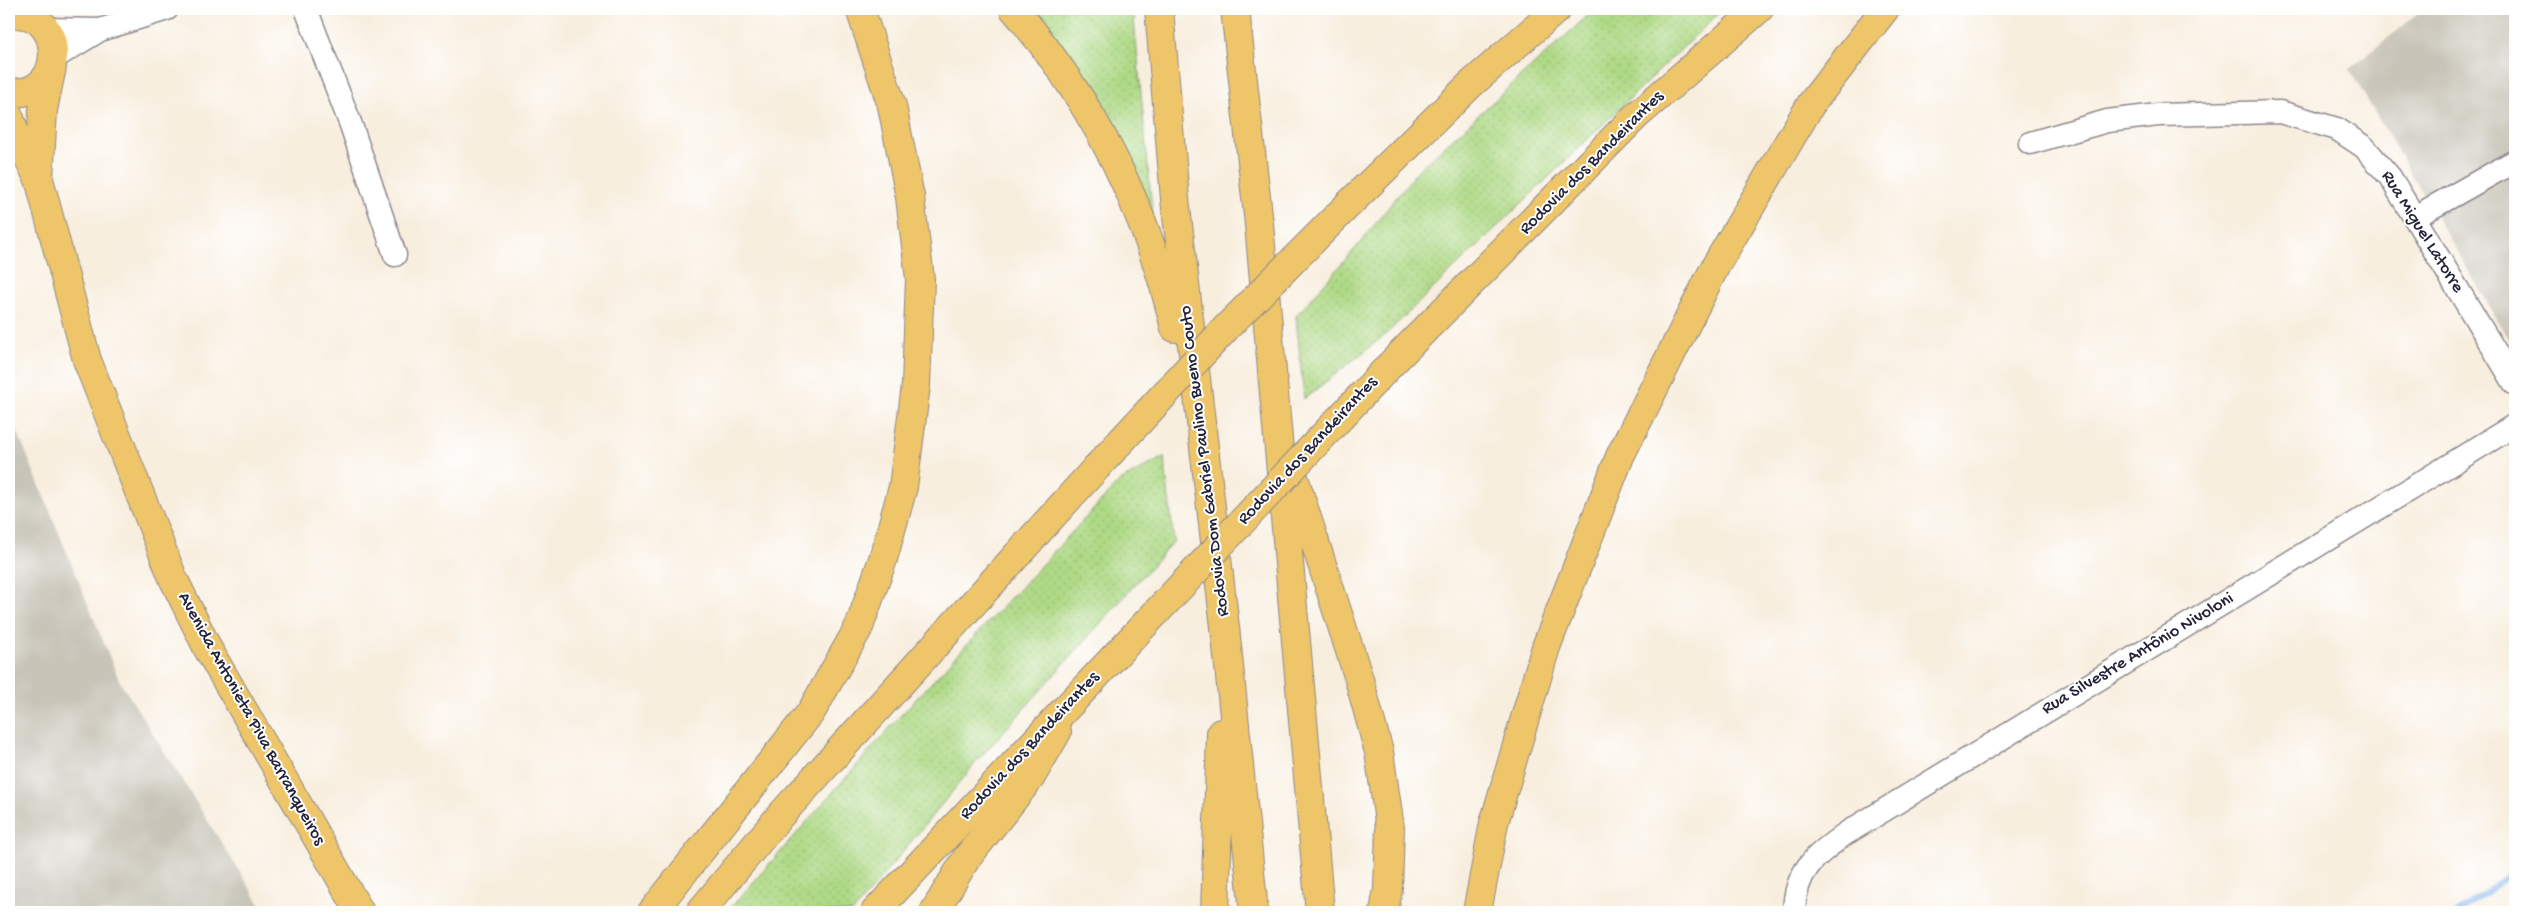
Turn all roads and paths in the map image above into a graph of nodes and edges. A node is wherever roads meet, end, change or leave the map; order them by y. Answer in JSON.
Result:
{"nodes":[{"id":1,"x":167,"y":9,"type":"edge"},
{"id":2,"x":306,"y":9,"type":"edge"},
{"id":3,"x":860,"y":9,"type":"edge"},
{"id":4,"x":1014,"y":9,"type":"edge"},
{"id":5,"x":1159,"y":9,"type":"edge"},
{"id":6,"x":1235,"y":9,"type":"edge"},
{"id":7,"x":1529,"y":9,"type":"edge"},
{"id":8,"x":1557,"y":9,"type":"edge"},
{"id":9,"x":1759,"y":9,"type":"edge"},
{"id":10,"x":1885,"y":9,"type":"edge"},
{"id":11,"x":9,"y":15,"type":"edge"},
{"id":12,"x":41,"y":21,"type":"edge"},
{"id":13,"x":100,"y":30,"type":"junction"},
{"id":14,"x":53,"y":62,"type":"junction"},
{"id":15,"x":1470,"y":85,"type":"junction"},
{"id":16,"x":9,"y":92,"type":"edge"},
{"id":17,"x":9,"y":116,"type":"edge"},
{"id":18,"x":2030,"y":143,"type":"dead end"},
{"id":19,"x":2515,"y":161,"type":"edge"},
{"id":20,"x":38,"y":179,"type":"junction"},
{"id":21,"x":2415,"y":217,"type":"junction"},
{"id":22,"x":395,"y":255,"type":"dead end"},
{"id":23,"x":2515,"y":384,"type":"edge"},
{"id":24,"x":1275,"y":417,"type":"junction"},
{"id":25,"x":2515,"y":425,"type":"edge"},
{"id":26,"x":1204,"y":450,"type":"junction"},
{"id":27,"x":1225,"y":627,"type":"junction"},
{"id":28,"x":1084,"y":687,"type":"junction"},
{"id":29,"x":1386,"y":900,"type":"edge"},
{"id":30,"x":360,"y":912,"type":"edge"},
{"id":31,"x":652,"y":912,"type":"edge"},
{"id":32,"x":700,"y":912,"type":"edge"},
{"id":33,"x":875,"y":912,"type":"edge"},
{"id":34,"x":934,"y":912,"type":"edge"},
{"id":35,"x":1215,"y":912,"type":"edge"},
{"id":36,"x":1254,"y":912,"type":"edge"},
{"id":37,"x":1320,"y":912,"type":"edge"},
{"id":38,"x":1477,"y":912,"type":"edge"},
{"id":39,"x":1794,"y":912,"type":"edge"}],
"edges":[{"from":1,"to":13,"type":"street"},
{"from":2,"to":22,"type":"street"},
{"from":3,"to":31,"type":"main road"},
{"from":4,"to":26,"type":"main road"},
{"from":5,"to":26,"type":"main road","name":"Rodovia Dom Gabriel Paulino Bueno Couto"},
{"from":6,"to":24,"type":"main road"},
{"from":7,"to":15,"type":"main road"},
{"from":8,"to":15,"type":"main road"},
{"from":9,"to":28,"type":"main road","name":"Rodovia dos Bandeirantes","bridge":true},
{"from":10,"to":38,"type":"main road"},
{"from":11,"to":12,"type":"main road"},
{"from":12,"to":13,"type":"street"},
{"from":12,"to":14,"type":"main road"},
{"from":13,"to":14,"type":"street"},
{"from":14,"to":16,"type":"main road"},
{"from":14,"to":20,"type":"main road"},
{"from":15,"to":32,"type":"main road","bridge":true},
{"from":17,"to":20,"type":"main road"},
{"from":18,"to":21,"type":"street","name":"Rua Miguel Latorre"},
{"from":19,"to":21,"type":"street"},
{"from":20,"to":30,"type":"main road","name":"Avenida Antonieta Piva Barranqueiros"},
{"from":21,"to":23,"type":"street","name":"Rua Miguel Latorre"},
{"from":24,"to":29,"type":"main road"},
{"from":24,"to":37,"type":"main road"},
{"from":25,"to":39,"type":"street","name":"Rua Silvestre Antônio Nivoloni"},
{"from":26,"to":27,"type":"main road","name":"Rodovia Dom Gabriel Paulino Bueno Couto"},
{"from":27,"to":35,"type":"main road"},
{"from":27,"to":36,"type":"main road","name":"Rodovia Dom Gabriel Paulino Bueno Couto"},
{"from":28,"to":33,"type":"main road","name":"Rodovia dos Bandeirantes"},
{"from":28,"to":34,"type":"main road"}]}
